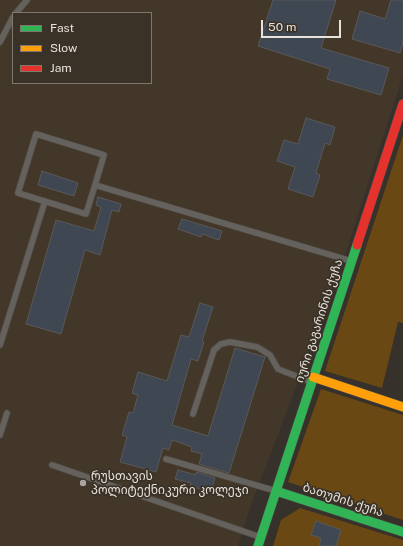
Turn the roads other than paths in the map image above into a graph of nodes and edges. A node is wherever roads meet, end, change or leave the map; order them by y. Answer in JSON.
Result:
{"nodes":[{"id":1,"x":27,"y":0,"type":"edge"},
{"id":2,"x":17,"y":12,"type":"edge"},
{"id":3,"x":12,"y":19,"type":"edge"},
{"id":4,"x":0,"y":42,"type":"edge"},
{"id":5,"x":403,"y":104,"type":"edge"},
{"id":6,"x":94,"y":185,"type":"junction"},
{"id":7,"x":44,"y":201,"type":"junction"},
{"id":8,"x":351,"y":261,"type":"junction"},
{"id":9,"x":0,"y":345,"type":"edge"},
{"id":10,"x":312,"y":380,"type":"junction"},
{"id":11,"x":403,"y":407,"type":"edge"},
{"id":12,"x":7,"y":413,"type":"dead end"},
{"id":13,"x":193,"y":414,"type":"dead end"},
{"id":14,"x":0,"y":435,"type":"edge"},
{"id":15,"x":166,"y":459,"type":"dead end"},
{"id":16,"x":52,"y":465,"type":"dead end"},
{"id":17,"x":276,"y":491,"type":"junction"},
{"id":18,"x":403,"y":532,"type":"edge"},
{"id":19,"x":259,"y":542,"type":"edge"}],
"edges":[{"from":1,"to":2,"type":"lane"},
{"from":3,"to":4,"type":"lane"},
{"from":5,"to":8,"type":"street","name":"იური გაგარინის ქუჩა"},
{"from":6,"to":7,"type":"lane"},
{"from":6,"to":7,"type":"lane"},
{"from":6,"to":8,"type":"lane"},
{"from":7,"to":9,"type":"lane"},
{"from":8,"to":10,"type":"street","name":"იური გაგარინის ქუჩა"},
{"from":10,"to":11,"type":"street"},
{"from":10,"to":13,"type":"lane"},
{"from":10,"to":17,"type":"street","name":"იური გაგარინის ქუჩა"},
{"from":12,"to":14,"type":"lane"},
{"from":15,"to":17,"type":"lane"},
{"from":16,"to":19,"type":"lane"},
{"from":17,"to":18,"type":"street","name":"ბათუმის ქუჩა"},
{"from":17,"to":19,"type":"street","name":"იური გაგარინის ქუჩა"}]}
